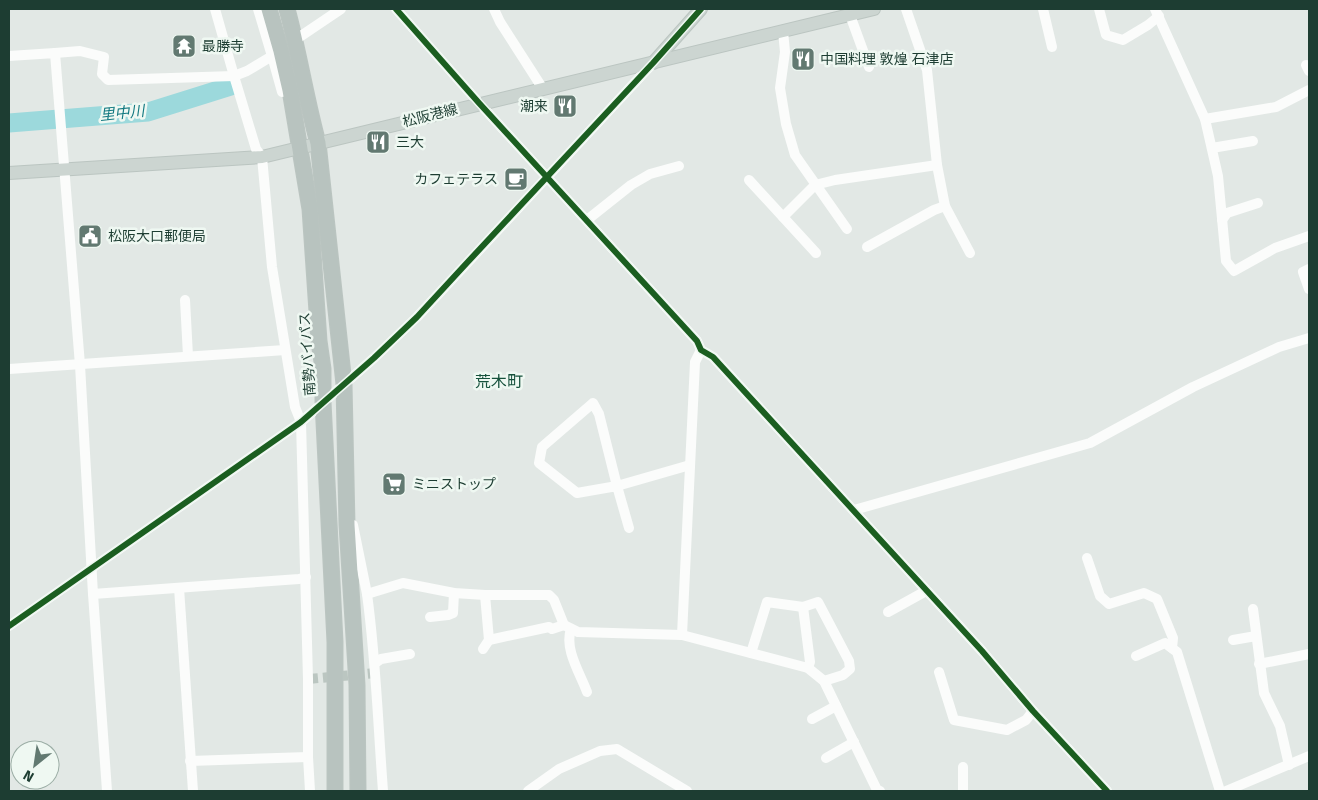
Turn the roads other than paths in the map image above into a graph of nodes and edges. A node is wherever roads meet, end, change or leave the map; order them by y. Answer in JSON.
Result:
{"nodes":[{"id":1,"x":215,"y":9,"type":"edge"},
{"id":2,"x":258,"y":9,"type":"edge"},
{"id":3,"x":269,"y":9,"type":"edge"},
{"id":4,"x":287,"y":9,"type":"edge"},
{"id":5,"x":341,"y":9,"type":"edge"},
{"id":6,"x":396,"y":9,"type":"edge"},
{"id":7,"x":494,"y":9,"type":"edge"},
{"id":8,"x":700,"y":9,"type":"edge"},
{"id":9,"x":874,"y":9,"type":"edge"},
{"id":10,"x":906,"y":9,"type":"edge"},
{"id":11,"x":1043,"y":9,"type":"edge"},
{"id":12,"x":1099,"y":9,"type":"edge"},
{"id":13,"x":1157,"y":13,"type":"edge"},
{"id":14,"x":850,"y":15,"type":"junction"},
{"id":15,"x":782,"y":31,"type":"junction"},
{"id":16,"x":296,"y":40,"type":"junction"},
{"id":17,"x":1052,"y":47,"type":"dead end"},
{"id":18,"x":55,"y":53,"type":"junction"},
{"id":19,"x":9,"y":56,"type":"edge"},
{"id":20,"x":272,"y":56,"type":"junction"},
{"id":21,"x":653,"y":63,"type":"junction"},
{"id":22,"x":869,"y":67,"type":"dead end"},
{"id":23,"x":234,"y":76,"type":"junction"},
{"id":24,"x":543,"y":89,"type":"junction"},
{"id":25,"x":290,"y":90,"type":"junction"},
{"id":26,"x":1309,"y":90,"type":"edge"},
{"id":27,"x":479,"y":103,"type":"junction"},
{"id":28,"x":1205,"y":119,"type":"junction"},
{"id":29,"x":1253,"y":141,"type":"dead end"},
{"id":30,"x":318,"y":143,"type":"junction"},
{"id":31,"x":299,"y":148,"type":"junction"},
{"id":32,"x":1212,"y":148,"type":"junction"},
{"id":33,"x":262,"y":156,"type":"junction"},
{"id":34,"x":937,"y":165,"type":"junction"},
{"id":35,"x":679,"y":166,"type":"dead end"},
{"id":36,"x":64,"y":170,"type":"junction"},
{"id":37,"x":9,"y":173,"type":"edge"},
{"id":38,"x":547,"y":177,"type":"junction"},
{"id":39,"x":748,"y":180,"type":"dead end"},
{"id":40,"x":815,"y":185,"type":"junction"},
{"id":41,"x":1258,"y":203,"type":"dead end"},
{"id":42,"x":946,"y":206,"type":"junction"},
{"id":43,"x":783,"y":217,"type":"junction"},
{"id":44,"x":587,"y":220,"type":"junction"},
{"id":45,"x":1222,"y":220,"type":"junction"},
{"id":46,"x":847,"y":229,"type":"dead end"},
{"id":47,"x":1309,"y":236,"type":"edge"},
{"id":48,"x":867,"y":246,"type":"dead end"},
{"id":49,"x":816,"y":253,"type":"dead end"},
{"id":50,"x":970,"y":253,"type":"dead end"},
{"id":51,"x":1309,"y":269,"type":"edge"},
{"id":52,"x":1309,"y":289,"type":"edge"},
{"id":53,"x":185,"y":300,"type":"dead end"},
{"id":54,"x":1309,"y":338,"type":"edge"},
{"id":55,"x":285,"y":350,"type":"junction"},
{"id":56,"x":701,"y":350,"type":"junction"},
{"id":57,"x":188,"y":356,"type":"junction"},
{"id":58,"x":80,"y":365,"type":"junction"},
{"id":59,"x":9,"y":369,"type":"edge"},
{"id":60,"x":344,"y":384,"type":"junction"},
{"id":61,"x":323,"y":402,"type":"junction"},
{"id":62,"x":301,"y":422,"type":"junction"},
{"id":63,"x":690,"y":465,"type":"junction"},
{"id":64,"x":617,"y":486,"type":"junction"},
{"id":65,"x":854,"y":510,"type":"junction"},
{"id":66,"x":347,"y":525,"type":"junction"},
{"id":67,"x":630,"y":528,"type":"dead end"},
{"id":68,"x":1087,"y":558,"type":"dead end"},
{"id":69,"x":92,"y":570,"type":"junction"},
{"id":70,"x":306,"y":578,"type":"junction"},
{"id":71,"x":179,"y":588,"type":"junction"},
{"id":72,"x":926,"y":591,"type":"junction"},
{"id":73,"x":454,"y":593,"type":"junction"},
{"id":74,"x":93,"y":594,"type":"junction"},
{"id":75,"x":368,"y":594,"type":"junction"},
{"id":76,"x":485,"y":595,"type":"junction"},
{"id":77,"x":803,"y":607,"type":"junction"},
{"id":78,"x":1253,"y":609,"type":"dead end"},
{"id":79,"x":888,"y":612,"type":"dead end"},
{"id":80,"x":430,"y":617,"type":"dead end"},
{"id":81,"x":9,"y":626,"type":"edge"},
{"id":82,"x":567,"y":627,"type":"junction"},
{"id":83,"x":682,"y":635,"type":"junction"},
{"id":84,"x":1256,"y":636,"type":"junction"},
{"id":85,"x":1232,"y":640,"type":"dead end"},
{"id":86,"x":1172,"y":648,"type":"junction"},
{"id":87,"x":751,"y":653,"type":"junction"},
{"id":88,"x":410,"y":654,"type":"dead end"},
{"id":89,"x":1309,"y":654,"type":"edge"},
{"id":90,"x":1136,"y":656,"type":"dead end"},
{"id":91,"x":375,"y":663,"type":"junction"},
{"id":92,"x":1259,"y":664,"type":"junction"},
{"id":93,"x":808,"y":668,"type":"junction"},
{"id":94,"x":939,"y":672,"type":"dead end"},
{"id":95,"x":824,"y":681,"type":"junction"},
{"id":96,"x":587,"y":692,"type":"dead end"},
{"id":97,"x":836,"y":706,"type":"junction"},
{"id":98,"x":1033,"y":711,"type":"junction"},
{"id":99,"x":812,"y":719,"type":"dead end"},
{"id":100,"x":854,"y":742,"type":"junction"},
{"id":101,"x":308,"y":756,"type":"junction"},
{"id":102,"x":1309,"y":756,"type":"edge"},
{"id":103,"x":826,"y":758,"type":"dead end"},
{"id":104,"x":190,"y":761,"type":"junction"},
{"id":105,"x":1289,"y":765,"type":"junction"},
{"id":106,"x":963,"y":767,"type":"dead end"},
{"id":107,"x":107,"y":791,"type":"edge"},
{"id":108,"x":193,"y":791,"type":"edge"},
{"id":109,"x":310,"y":791,"type":"edge"},
{"id":110,"x":335,"y":791,"type":"edge"},
{"id":111,"x":358,"y":791,"type":"edge"},
{"id":112,"x":383,"y":791,"type":"edge"},
{"id":113,"x":528,"y":791,"type":"edge"},
{"id":114,"x":687,"y":791,"type":"edge"},
{"id":115,"x":876,"y":791,"type":"edge"},
{"id":116,"x":963,"y":791,"type":"edge"},
{"id":117,"x":1107,"y":791,"type":"edge"},
{"id":118,"x":1220,"y":791,"type":"edge"},
{"id":119,"x":1226,"y":791,"type":"edge"}],
"edges":[{"from":1,"to":23,"type":"street"},
{"from":2,"to":20,"type":"street"},
{"from":3,"to":25,"type":"highway","name":"南勢バイパス"},
{"from":4,"to":16,"type":"highway"},
{"from":5,"to":16,"type":"street"},
{"from":6,"to":27,"type":"street"},
{"from":7,"to":24,"type":"street"},
{"from":8,"to":21,"type":"main road"},
{"from":9,"to":14,"type":"main road","name":"松阪港線"},
{"from":10,"to":34,"type":"street"},
{"from":11,"to":17,"type":"street"},
{"from":12,"to":13,"type":"street"},
{"from":13,"to":28,"type":"street"},
{"from":14,"to":15,"type":"main road","name":"松阪港線"},
{"from":14,"to":22,"type":"street"},
{"from":15,"to":21,"type":"main road","name":"松阪港線"},
{"from":15,"to":40,"type":"street"},
{"from":16,"to":30,"type":"highway"},
{"from":18,"to":19,"type":"street"},
{"from":18,"to":23,"type":"street"},
{"from":18,"to":36,"type":"street"},
{"from":20,"to":23,"type":"street"},
{"from":20,"to":25,"type":"street"},
{"from":21,"to":24,"type":"main road","name":"松阪港線"},
{"from":21,"to":38,"type":"street"},
{"from":23,"to":33,"type":"street"},
{"from":24,"to":27,"type":"main road","name":"松阪港線"},
{"from":25,"to":31,"type":"highway","name":"南勢バイパス"},
{"from":26,"to":28,"type":"street"},
{"from":27,"to":30,"type":"main road","name":"松阪港線"},
{"from":27,"to":38,"type":"street"},
{"from":28,"to":32,"type":"street"},
{"from":29,"to":32,"type":"street"},
{"from":30,"to":31,"type":"main road","name":"松阪港線"},
{"from":30,"to":60,"type":"highway"},
{"from":31,"to":33,"type":"main road","name":"松阪港線"},
{"from":31,"to":61,"type":"highway","name":"南勢バイパス"},
{"from":32,"to":45,"type":"street"},
{"from":33,"to":36,"type":"main road","name":"松阪港線"},
{"from":33,"to":55,"type":"street"},
{"from":34,"to":40,"type":"street"},
{"from":34,"to":42,"type":"street"},
{"from":35,"to":44,"type":"street"},
{"from":36,"to":37,"type":"main road","name":"松阪港線"},
{"from":36,"to":58,"type":"street"},
{"from":38,"to":44,"type":"street"},
{"from":38,"to":60,"type":"street"},
{"from":39,"to":43,"type":"street"},
{"from":40,"to":43,"type":"street"},
{"from":40,"to":46,"type":"street"},
{"from":41,"to":45,"type":"street"},
{"from":42,"to":48,"type":"street"},
{"from":42,"to":50,"type":"street"},
{"from":43,"to":49,"type":"street"},
{"from":44,"to":56,"type":"street"},
{"from":45,"to":47,"type":"street"},
{"from":51,"to":52,"type":"street"},
{"from":53,"to":57,"type":"street"},
{"from":54,"to":65,"type":"street"},
{"from":55,"to":57,"type":"street"},
{"from":55,"to":62,"type":"street"},
{"from":56,"to":63,"type":"street"},
{"from":56,"to":65,"type":"street"},
{"from":57,"to":58,"type":"street"},
{"from":58,"to":59,"type":"street"},
{"from":58,"to":69,"type":"street"},
{"from":60,"to":61,"type":"street"},
{"from":60,"to":66,"type":"highway"},
{"from":61,"to":62,"type":"street"},
{"from":61,"to":110,"type":"highway","name":"南勢バイパス"},
{"from":62,"to":69,"type":"street"},
{"from":62,"to":70,"type":"street"},
{"from":63,"to":64,"type":"street"},
{"from":63,"to":83,"type":"street"},
{"from":64,"to":64,"type":"street"},
{"from":64,"to":67,"type":"street"},
{"from":65,"to":72,"type":"street"},
{"from":66,"to":75,"type":"street"},
{"from":66,"to":111,"type":"highway"},
{"from":68,"to":86,"type":"street"},
{"from":69,"to":74,"type":"street"},
{"from":69,"to":81,"type":"street"},
{"from":70,"to":71,"type":"street"},
{"from":70,"to":101,"type":"street"},
{"from":71,"to":74,"type":"street"},
{"from":71,"to":104,"type":"street"},
{"from":72,"to":79,"type":"street"},
{"from":72,"to":98,"type":"street"},
{"from":73,"to":75,"type":"street"},
{"from":73,"to":76,"type":"street"},
{"from":73,"to":80,"type":"street"},
{"from":74,"to":107,"type":"street"},
{"from":75,"to":91,"type":"street"},
{"from":76,"to":82,"type":"street"},
{"from":76,"to":82,"type":"street"},
{"from":77,"to":87,"type":"street"},
{"from":77,"to":93,"type":"street"},
{"from":77,"to":95,"type":"street"},
{"from":78,"to":84,"type":"street"},
{"from":82,"to":83,"type":"street"},
{"from":82,"to":96,"type":"street"},
{"from":83,"to":87,"type":"street"},
{"from":84,"to":85,"type":"street"},
{"from":84,"to":92,"type":"street"},
{"from":86,"to":90,"type":"street"},
{"from":86,"to":118,"type":"street"},
{"from":87,"to":93,"type":"street"},
{"from":88,"to":91,"type":"street"},
{"from":89,"to":92,"type":"street"},
{"from":91,"to":112,"type":"street"},
{"from":92,"to":105,"type":"street"},
{"from":93,"to":95,"type":"street"},
{"from":94,"to":98,"type":"street"},
{"from":95,"to":97,"type":"street"},
{"from":97,"to":99,"type":"street"},
{"from":97,"to":100,"type":"street"},
{"from":98,"to":117,"type":"street"},
{"from":100,"to":103,"type":"street"},
{"from":100,"to":115,"type":"street"},
{"from":101,"to":104,"type":"street"},
{"from":101,"to":109,"type":"street"},
{"from":102,"to":105,"type":"street"},
{"from":104,"to":108,"type":"street"},
{"from":105,"to":119,"type":"street"},
{"from":106,"to":116,"type":"street"},
{"from":113,"to":114,"type":"street"}]}
